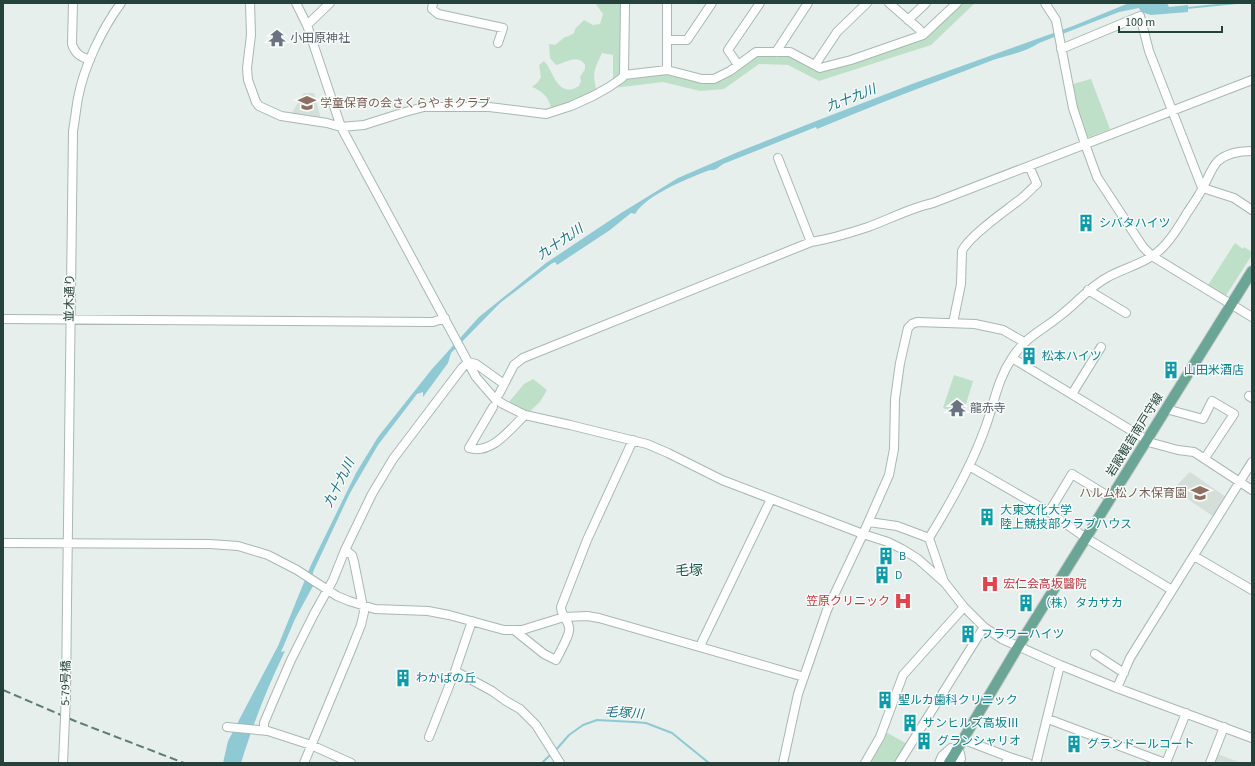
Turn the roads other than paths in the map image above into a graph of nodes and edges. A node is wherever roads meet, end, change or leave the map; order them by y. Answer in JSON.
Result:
{"nodes":[{"id":1,"x":73,"y":3,"type":"edge"},
{"id":2,"x":121,"y":3,"type":"edge"},
{"id":3,"x":250,"y":3,"type":"edge"},
{"id":4,"x":296,"y":3,"type":"edge"},
{"id":5,"x":330,"y":3,"type":"edge"},
{"id":6,"x":433,"y":3,"type":"edge"},
{"id":7,"x":625,"y":3,"type":"edge"},
{"id":8,"x":667,"y":3,"type":"edge"},
{"id":9,"x":712,"y":3,"type":"edge"},
{"id":10,"x":760,"y":3,"type":"edge"},
{"id":11,"x":808,"y":3,"type":"edge"},
{"id":12,"x":867,"y":3,"type":"edge"},
{"id":13,"x":889,"y":3,"type":"edge"},
{"id":14,"x":926,"y":3,"type":"edge"},
{"id":15,"x":957,"y":3,"type":"edge"},
{"id":16,"x":1045,"y":3,"type":"edge"},
{"id":17,"x":908,"y":20,"type":"junction"},
{"id":18,"x":307,"y":25,"type":"junction"},
{"id":19,"x":923,"y":35,"type":"junction"},
{"id":20,"x":668,"y":40,"type":"junction"},
{"id":21,"x":498,"y":43,"type":"dead end"},
{"id":22,"x":1061,"y":47,"type":"junction"},
{"id":23,"x":776,"y":52,"type":"junction"},
{"id":24,"x":90,"y":60,"type":"junction"},
{"id":25,"x":738,"y":65,"type":"junction"},
{"id":26,"x":815,"y":65,"type":"junction"},
{"id":27,"x":666,"y":70,"type":"junction"},
{"id":28,"x":624,"y":75,"type":"junction"},
{"id":29,"x":1252,"y":80,"type":"edge"},
{"id":30,"x":1172,"y":110,"type":"junction"},
{"id":31,"x":342,"y":127,"type":"junction"},
{"id":32,"x":1084,"y":144,"type":"junction"},
{"id":33,"x":1252,"y":151,"type":"edge"},
{"id":34,"x":778,"y":158,"type":"dead end"},
{"id":35,"x":1029,"y":166,"type":"junction"},
{"id":36,"x":1203,"y":188,"type":"junction"},
{"id":37,"x":1252,"y":210,"type":"edge"},
{"id":38,"x":811,"y":242,"type":"junction"},
{"id":39,"x":1152,"y":256,"type":"junction"},
{"id":40,"x":1252,"y":271,"type":"edge"},
{"id":41,"x":1088,"y":290,"type":"junction"},
{"id":42,"x":1231,"y":304,"type":"junction"},
{"id":43,"x":1126,"y":313,"type":"dead end"},
{"id":44,"x":1252,"y":317,"type":"edge"},
{"id":45,"x":445,"y":318,"type":"junction"},
{"id":46,"x":3,"y":319,"type":"edge"},
{"id":47,"x":70,"y":319,"type":"junction"},
{"id":48,"x":953,"y":323,"type":"junction"},
{"id":49,"x":1024,"y":342,"type":"junction"},
{"id":50,"x":1101,"y":347,"type":"dead end"},
{"id":51,"x":1012,"y":358,"type":"junction"},
{"id":52,"x":467,"y":360,"type":"junction"},
{"id":53,"x":504,"y":384,"type":"junction"},
{"id":54,"x":499,"y":394,"type":"dead end"},
{"id":55,"x":1072,"y":394,"type":"junction"},
{"id":56,"x":493,"y":407,"type":"dead end"},
{"id":57,"x":1166,"y":409,"type":"junction"},
{"id":58,"x":525,"y":415,"type":"junction"},
{"id":59,"x":632,"y":440,"type":"junction"},
{"id":60,"x":1147,"y":440,"type":"junction"},
{"id":61,"x":1205,"y":458,"type":"junction"},
{"id":62,"x":1252,"y":462,"type":"edge"},
{"id":63,"x":969,"y":466,"type":"junction"},
{"id":64,"x":1240,"y":482,"type":"junction"},
{"id":65,"x":1252,"y":490,"type":"edge"},
{"id":66,"x":1111,"y":498,"type":"junction"},
{"id":67,"x":771,"y":499,"type":"junction"},
{"id":68,"x":1049,"y":512,"type":"junction"},
{"id":69,"x":869,"y":522,"type":"junction"},
{"id":70,"x":863,"y":534,"type":"junction"},
{"id":71,"x":929,"y":538,"type":"junction"},
{"id":72,"x":1086,"y":538,"type":"junction"},
{"id":73,"x":3,"y":543,"type":"edge"},
{"id":74,"x":68,"y":544,"type":"junction"},
{"id":75,"x":345,"y":550,"type":"junction"},
{"id":76,"x":1194,"y":556,"type":"junction"},
{"id":77,"x":945,"y":583,"type":"junction"},
{"id":78,"x":326,"y":589,"type":"junction"},
{"id":79,"x":1172,"y":590,"type":"junction"},
{"id":80,"x":1252,"y":590,"type":"edge"},
{"id":81,"x":67,"y":604,"type":"joint"},
{"id":82,"x":362,"y":606,"type":"junction"},
{"id":83,"x":964,"y":607,"type":"junction"},
{"id":84,"x":564,"y":617,"type":"junction"},
{"id":85,"x":472,"y":621,"type":"junction"},
{"id":86,"x":984,"y":627,"type":"junction"},
{"id":87,"x":514,"y":630,"type":"junction"},
{"id":88,"x":700,"y":646,"type":"junction"},
{"id":89,"x":1018,"y":647,"type":"junction"},
{"id":90,"x":1095,"y":654,"type":"dead end"},
{"id":91,"x":1060,"y":665,"type":"junction"},
{"id":92,"x":454,"y":671,"type":"junction"},
{"id":93,"x":1124,"y":673,"type":"junction"},
{"id":94,"x":804,"y":676,"type":"junction"},
{"id":95,"x":1117,"y":688,"type":"junction"},
{"id":96,"x":1186,"y":713,"type":"junction"},
{"id":97,"x":1048,"y":719,"type":"junction"},
{"id":98,"x":228,"y":727,"type":"dead end"},
{"id":99,"x":1224,"y":727,"type":"junction"},
{"id":100,"x":262,"y":730,"type":"junction"},
{"id":101,"x":429,"y":737,"type":"dead end"},
{"id":102,"x":1252,"y":738,"type":"edge"},
{"id":103,"x":962,"y":739,"type":"junction"},
{"id":104,"x":311,"y":746,"type":"junction"},
{"id":105,"x":954,"y":758,"type":"edge"},
{"id":106,"x":1008,"y":760,"type":"edge"},
{"id":107,"x":63,"y":763,"type":"edge"},
{"id":108,"x":304,"y":763,"type":"edge"},
{"id":109,"x":351,"y":763,"type":"edge"},
{"id":110,"x":560,"y":763,"type":"edge"},
{"id":111,"x":783,"y":763,"type":"edge"},
{"id":112,"x":865,"y":763,"type":"edge"},
{"id":113,"x":899,"y":763,"type":"edge"},
{"id":114,"x":939,"y":763,"type":"edge"},
{"id":115,"x":1028,"y":763,"type":"edge"},
{"id":116,"x":1036,"y":763,"type":"edge"},
{"id":117,"x":1166,"y":763,"type":"edge"},
{"id":118,"x":1210,"y":763,"type":"edge"}],
"edges":[{"from":1,"to":24,"type":"street"},
{"from":2,"to":24,"type":"street","name":"並木通り"},
{"from":3,"to":31,"type":"street"},
{"from":4,"to":18,"type":"street"},
{"from":5,"to":18,"type":"street"},
{"from":6,"to":21,"type":"street"},
{"from":7,"to":28,"type":"street"},
{"from":8,"to":20,"type":"street"},
{"from":9,"to":20,"type":"street"},
{"from":10,"to":25,"type":"street"},
{"from":11,"to":23,"type":"street"},
{"from":12,"to":26,"type":"street"},
{"from":13,"to":17,"type":"street"},
{"from":14,"to":17,"type":"street"},
{"from":15,"to":19,"type":"street"},
{"from":16,"to":22,"type":"street"},
{"from":17,"to":19,"type":"street"},
{"from":18,"to":31,"type":"street"},
{"from":19,"to":26,"type":"street"},
{"from":20,"to":27,"type":"street"},
{"from":22,"to":30,"type":"street"},
{"from":22,"to":32,"type":"street"},
{"from":23,"to":25,"type":"street"},
{"from":23,"to":26,"type":"street"},
{"from":24,"to":47,"type":"street","name":"並木通り"},
{"from":25,"to":27,"type":"street"},
{"from":27,"to":28,"type":"street"},
{"from":28,"to":31,"type":"street"},
{"from":29,"to":30,"type":"street"},
{"from":30,"to":32,"type":"street"},
{"from":30,"to":36,"type":"street"},
{"from":31,"to":45,"type":"street"},
{"from":32,"to":35,"type":"street"},
{"from":32,"to":39,"type":"street"},
{"from":33,"to":36,"type":"street"},
{"from":34,"to":38,"type":"street"},
{"from":35,"to":38,"type":"street"},
{"from":35,"to":48,"type":"street"},
{"from":36,"to":37,"type":"street"},
{"from":36,"to":39,"type":"street"},
{"from":38,"to":53,"type":"street"},
{"from":39,"to":41,"type":"street"},
{"from":39,"to":42,"type":"street"},
{"from":40,"to":42,"type":"main road","name":"岩殿観音南戸守線"},
{"from":41,"to":43,"type":"street"},
{"from":41,"to":49,"type":"street"},
{"from":42,"to":44,"type":"street"},
{"from":42,"to":57,"type":"main road","name":"岩殿観音南戸守線"},
{"from":45,"to":47,"type":"street"},
{"from":45,"to":52,"type":"street"},
{"from":46,"to":47,"type":"street"},
{"from":47,"to":74,"type":"street","name":"並木通り"},
{"from":48,"to":49,"type":"street"},
{"from":48,"to":69,"type":"street"},
{"from":49,"to":51,"type":"street"},
{"from":50,"to":55,"type":"street"},
{"from":51,"to":55,"type":"street"},
{"from":51,"to":63,"type":"street"},
{"from":52,"to":53,"type":"street"},
{"from":52,"to":58,"type":"street"},
{"from":52,"to":75,"type":"street"},
{"from":53,"to":54,"type":"street"},
{"from":55,"to":60,"type":"street"},
{"from":56,"to":58,"type":"street"},
{"from":57,"to":60,"type":"main road","name":"岩殿観音南戸守線"},
{"from":57,"to":61,"type":"street"},
{"from":58,"to":59,"type":"street"},
{"from":59,"to":67,"type":"street"},
{"from":59,"to":84,"type":"street"},
{"from":60,"to":61,"type":"street"},
{"from":60,"to":66,"type":"main road","name":"岩殿観音南戸守線"},
{"from":61,"to":64,"type":"street"},
{"from":62,"to":64,"type":"street"},
{"from":63,"to":68,"type":"street"},
{"from":63,"to":71,"type":"street"},
{"from":64,"to":65,"type":"street"},
{"from":64,"to":76,"type":"street"},
{"from":66,"to":68,"type":"street"},
{"from":66,"to":72,"type":"main road","name":"岩殿観音南戸守線"},
{"from":67,"to":70,"type":"street"},
{"from":67,"to":88,"type":"street"},
{"from":68,"to":72,"type":"street"},
{"from":69,"to":70,"type":"street"},
{"from":69,"to":71,"type":"street"},
{"from":70,"to":77,"type":"street"},
{"from":70,"to":94,"type":"street"},
{"from":71,"to":77,"type":"street"},
{"from":72,"to":79,"type":"street"},
{"from":72,"to":89,"type":"main road","name":"岩殿観音南戸守線"},
{"from":73,"to":74,"type":"street"},
{"from":74,"to":78,"type":"street"},
{"from":74,"to":81,"type":"street","name":"並木通り"},
{"from":75,"to":78,"type":"street"},
{"from":75,"to":82,"type":"street"},
{"from":76,"to":79,"type":"street"},
{"from":76,"to":80,"type":"street"},
{"from":77,"to":83,"type":"street"},
{"from":78,"to":82,"type":"street"},
{"from":78,"to":100,"type":"street"},
{"from":79,"to":93,"type":"street"},
{"from":81,"to":107,"type":"street","name":"5-79号橋","bridge":true},
{"from":82,"to":85,"type":"street"},
{"from":82,"to":104,"type":"street"},
{"from":83,"to":86,"type":"street"},
{"from":83,"to":112,"type":"street"},
{"from":84,"to":87,"type":"street"},
{"from":84,"to":87,"type":"street"},
{"from":84,"to":88,"type":"street"},
{"from":85,"to":87,"type":"street"},
{"from":85,"to":92,"type":"street"},
{"from":86,"to":89,"type":"street"},
{"from":86,"to":113,"type":"street"},
{"from":88,"to":94,"type":"street"},
{"from":89,"to":91,"type":"street"},
{"from":89,"to":103,"type":"main road","name":"岩殿観音南戸守線"},
{"from":90,"to":93,"type":"street"},
{"from":91,"to":95,"type":"street"},
{"from":91,"to":97,"type":"street"},
{"from":92,"to":101,"type":"street"},
{"from":92,"to":110,"type":"street"},
{"from":93,"to":95,"type":"street"},
{"from":94,"to":111,"type":"street"},
{"from":95,"to":96,"type":"street"},
{"from":96,"to":99,"type":"street"},
{"from":96,"to":117,"type":"street"},
{"from":97,"to":116,"type":"street"},
{"from":97,"to":117,"type":"street"},
{"from":98,"to":100,"type":"street"},
{"from":99,"to":102,"type":"street"},
{"from":99,"to":118,"type":"street"},
{"from":100,"to":104,"type":"street"},
{"from":103,"to":105,"type":"main road","name":"岩殿観音南戸守線"},
{"from":103,"to":106,"type":"street"},
{"from":104,"to":108,"type":"street"},
{"from":104,"to":109,"type":"street"},
{"from":105,"to":114,"type":"street"},
{"from":106,"to":115,"type":"street"}]}
